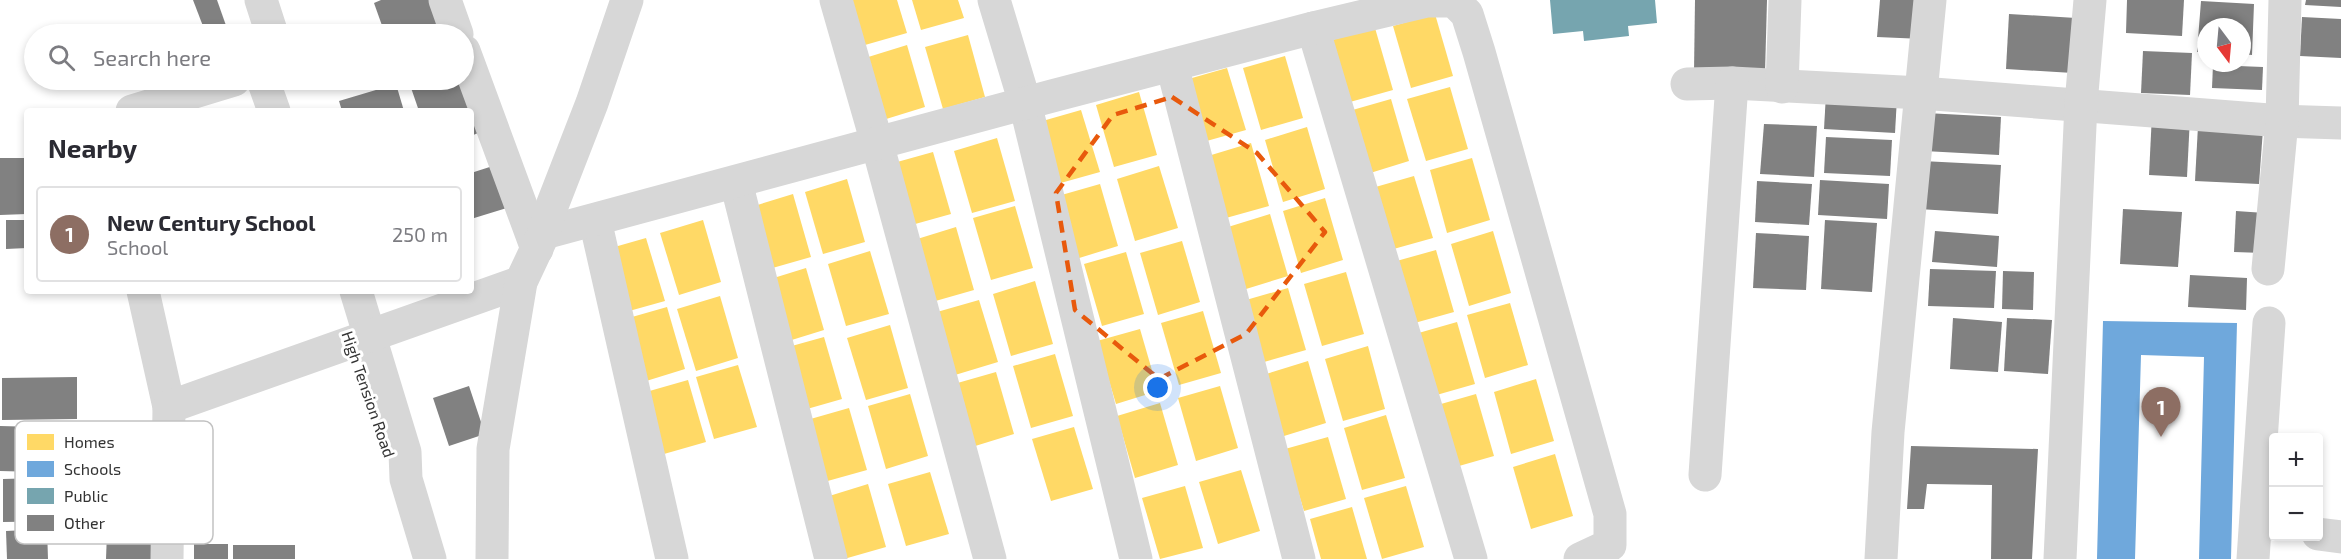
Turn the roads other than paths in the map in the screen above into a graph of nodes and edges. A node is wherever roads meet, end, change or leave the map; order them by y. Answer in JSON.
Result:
{"nodes":[{"id":1,"x":237,"y":0,"type":"edge"},
{"id":2,"x":261,"y":0,"type":"edge"},
{"id":3,"x":445,"y":0,"type":"edge"},
{"id":4,"x":627,"y":0,"type":"edge"},
{"id":5,"x":836,"y":0,"type":"edge"},
{"id":6,"x":994,"y":0,"type":"edge"},
{"id":7,"x":1785,"y":0,"type":"edge"},
{"id":8,"x":1930,"y":0,"type":"edge"},
{"id":9,"x":2090,"y":0,"type":"edge"},
{"id":10,"x":2285,"y":0,"type":"edge"},
{"id":11,"x":245,"y":24,"type":"edge"},
{"id":12,"x":269,"y":24,"type":"edge"},
{"id":13,"x":453,"y":24,"type":"edge"},
{"id":14,"x":1313,"y":28,"type":"junction"},
{"id":15,"x":1172,"y":65,"type":"junction"},
{"id":16,"x":474,"y":76,"type":"edge"},
{"id":17,"x":1732,"y":83,"type":"junction"},
{"id":18,"x":1687,"y":84,"type":"dead end"},
{"id":19,"x":1782,"y":87,"type":"junction"},
{"id":20,"x":201,"y":90,"type":"edge"},
{"id":21,"x":267,"y":90,"type":"edge"},
{"id":22,"x":290,"y":90,"type":"edge"},
{"id":23,"x":1921,"y":93,"type":"junction"},
{"id":24,"x":1025,"y":103,"type":"junction"},
{"id":25,"x":2081,"y":104,"type":"junction"},
{"id":26,"x":142,"y":108,"type":"edge"},
{"id":27,"x":273,"y":108,"type":"edge"},
{"id":28,"x":296,"y":108,"type":"edge"},
{"id":29,"x":2282,"y":121,"type":"junction"},
{"id":30,"x":2341,"y":123,"type":"edge"},
{"id":31,"x":878,"y":143,"type":"junction"},
{"id":32,"x":736,"y":182,"type":"junction"},
{"id":33,"x":595,"y":220,"type":"junction"},
{"id":34,"x":540,"y":241,"type":"junction"},
{"id":35,"x":2268,"y":270,"type":"dead end"},
{"id":36,"x":521,"y":282,"type":"junction"},
{"id":37,"x":144,"y":294,"type":"edge"},
{"id":38,"x":336,"y":294,"type":"edge"},
{"id":39,"x":356,"y":294,"type":"edge"},
{"id":40,"x":2268,"y":323,"type":"dead end"},
{"id":41,"x":361,"y":338,"type":"junction"},
{"id":42,"x":169,"y":407,"type":"junction"},
{"id":43,"x":169,"y":421,"type":"edge"},
{"id":44,"x":1705,"y":475,"type":"dead end"},
{"id":45,"x":2323,"y":535,"type":"edge"},
{"id":46,"x":2341,"y":537,"type":"edge"},
{"id":47,"x":2260,"y":539,"type":"edge"},
{"id":48,"x":167,"y":544,"type":"edge"},
{"id":49,"x":167,"y":559,"type":"edge"},
{"id":50,"x":430,"y":559,"type":"edge"},
{"id":51,"x":492,"y":559,"type":"edge"},
{"id":52,"x":672,"y":559,"type":"edge"},
{"id":53,"x":831,"y":559,"type":"edge"},
{"id":54,"x":990,"y":559,"type":"edge"},
{"id":55,"x":1136,"y":559,"type":"edge"},
{"id":56,"x":1299,"y":559,"type":"edge"},
{"id":57,"x":1471,"y":559,"type":"edge"},
{"id":58,"x":1580,"y":559,"type":"edge"},
{"id":59,"x":1881,"y":559,"type":"edge"},
{"id":60,"x":2060,"y":559,"type":"edge"}],
"edges":[{"from":1,"to":11,"type":"street"},
{"from":2,"to":12,"type":"street"},
{"from":3,"to":13,"type":"street"},
{"from":4,"to":34,"type":"street"},
{"from":5,"to":31,"type":"street"},
{"from":6,"to":24,"type":"street"},
{"from":7,"to":19,"type":"street"},
{"from":8,"to":23,"type":"street"},
{"from":9,"to":25,"type":"street"},
{"from":10,"to":29,"type":"street"},
{"from":14,"to":15,"type":"street"},
{"from":14,"to":57,"type":"street"},
{"from":14,"to":58,"type":"street"},
{"from":15,"to":24,"type":"street"},
{"from":15,"to":56,"type":"street"},
{"from":16,"to":34,"type":"street"},
{"from":17,"to":18,"type":"street"},
{"from":17,"to":19,"type":"street"},
{"from":17,"to":44,"type":"street"},
{"from":19,"to":23,"type":"street"},
{"from":20,"to":26,"type":"street"},
{"from":21,"to":27,"type":"street"},
{"from":22,"to":28,"type":"street"},
{"from":23,"to":25,"type":"street"},
{"from":23,"to":59,"type":"street"},
{"from":24,"to":31,"type":"street"},
{"from":24,"to":55,"type":"street"},
{"from":25,"to":29,"type":"street"},
{"from":25,"to":60,"type":"street"},
{"from":29,"to":30,"type":"street"},
{"from":29,"to":35,"type":"street"},
{"from":31,"to":32,"type":"street"},
{"from":31,"to":54,"type":"street"},
{"from":32,"to":33,"type":"street"},
{"from":32,"to":53,"type":"street"},
{"from":33,"to":34,"type":"street"},
{"from":33,"to":52,"type":"street"},
{"from":34,"to":36,"type":"street"},
{"from":36,"to":41,"type":"street"},
{"from":36,"to":51,"type":"street"},
{"from":37,"to":42,"type":"street"},
{"from":38,"to":41,"type":"street","name":"High Tension Road"},
{"from":39,"to":41,"type":"street","name":"High Tension Road"},
{"from":40,"to":47,"type":"street"},
{"from":41,"to":42,"type":"street"},
{"from":41,"to":50,"type":"street","name":"High Tension Road"},
{"from":42,"to":43,"type":"street"},
{"from":45,"to":46,"type":"street"},
{"from":48,"to":49,"type":"street"}]}
